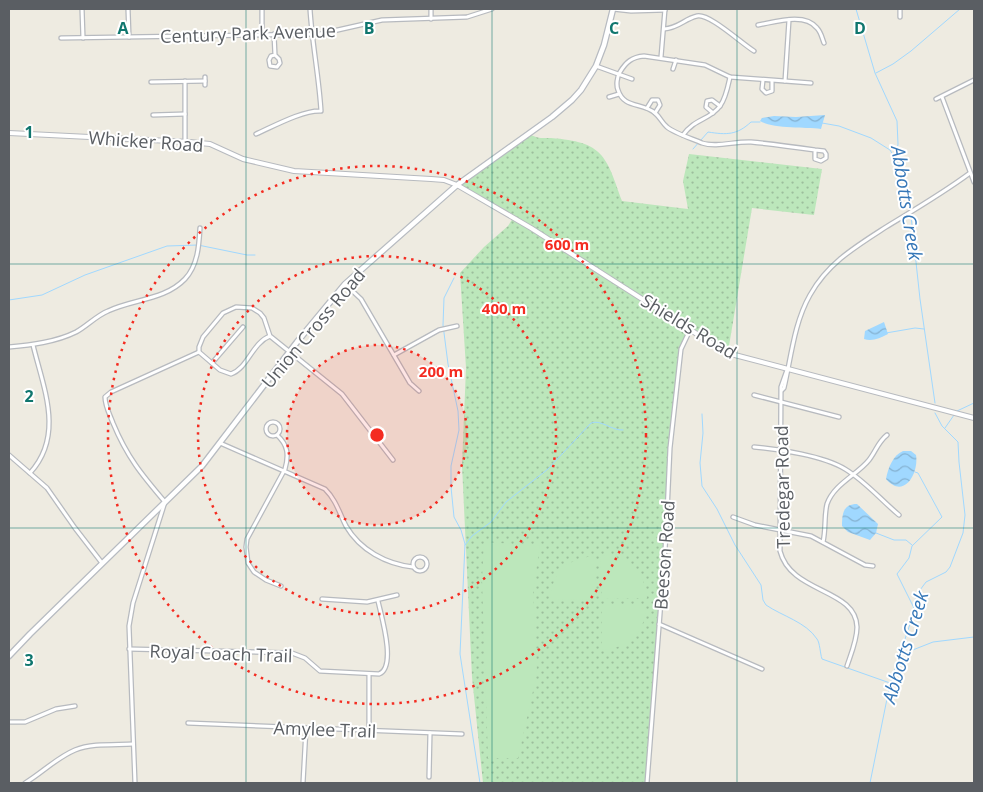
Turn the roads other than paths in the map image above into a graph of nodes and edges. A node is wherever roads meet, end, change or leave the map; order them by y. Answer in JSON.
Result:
{"nodes":[{"id":1,"x":82,"y":9,"type":"edge"},
{"id":2,"x":128,"y":9,"type":"edge"},
{"id":3,"x":262,"y":9,"type":"edge"},
{"id":4,"x":310,"y":9,"type":"edge"},
{"id":5,"x":431,"y":9,"type":"edge"},
{"id":6,"x":492,"y":9,"type":"edge"},
{"id":7,"x":612,"y":9,"type":"edge"},
{"id":8,"x":665,"y":9,"type":"edge"},
{"id":9,"x":900,"y":9,"type":"edge"},
{"id":10,"x":900,"y":17,"type":"dead end"},
{"id":11,"x":431,"y":19,"type":"junction"},
{"id":12,"x":789,"y":20,"type":"junction"},
{"id":13,"x":758,"y":25,"type":"dead end"},
{"id":14,"x":664,"y":29,"type":"junction"},
{"id":15,"x":311,"y":33,"type":"junction"},
{"id":16,"x":262,"y":34,"type":"junction"},
{"id":17,"x":274,"y":34,"type":"junction"},
{"id":18,"x":129,"y":37,"type":"junction"},
{"id":19,"x":61,"y":38,"type":"dead end"},
{"id":20,"x":83,"y":38,"type":"junction"},
{"id":21,"x":824,"y":43,"type":"dead end"},
{"id":22,"x":754,"y":50,"type":"dead end"},
{"id":23,"x":275,"y":55,"type":"dead end"},
{"id":24,"x":661,"y":57,"type":"junction"},
{"id":25,"x":676,"y":60,"type":"junction"},
{"id":26,"x":596,"y":66,"type":"junction"},
{"id":27,"x":673,"y":69,"type":"dead end"},
{"id":28,"x":618,"y":75,"type":"junction"},
{"id":29,"x":730,"y":77,"type":"junction"},
{"id":30,"x":632,"y":79,"type":"dead end"},
{"id":31,"x":763,"y":80,"type":"junction"},
{"id":32,"x":974,"y":80,"type":"edge"},
{"id":33,"x":185,"y":81,"type":"junction"},
{"id":34,"x":205,"y":81,"type":"dead end"},
{"id":35,"x":772,"y":81,"type":"junction"},
{"id":36,"x":785,"y":81,"type":"junction"},
{"id":37,"x":151,"y":82,"type":"dead end"},
{"id":38,"x":811,"y":83,"type":"dead end"},
{"id":39,"x":619,"y":94,"type":"junction"},
{"id":40,"x":609,"y":97,"type":"dead end"},
{"id":41,"x":942,"y":97,"type":"junction"},
{"id":42,"x":936,"y":99,"type":"dead end"},
{"id":43,"x":720,"y":106,"type":"junction"},
{"id":44,"x":647,"y":108,"type":"junction"},
{"id":45,"x":655,"y":113,"type":"junction"},
{"id":46,"x":712,"y":113,"type":"junction"},
{"id":47,"x":185,"y":114,"type":"junction"},
{"id":48,"x":153,"y":115,"type":"dead end"},
{"id":49,"x":9,"y":133,"type":"edge"},
{"id":50,"x":256,"y":134,"type":"dead end"},
{"id":51,"x":683,"y":134,"type":"junction"},
{"id":52,"x":185,"y":141,"type":"junction"},
{"id":53,"x":815,"y":150,"type":"dead end"},
{"id":54,"x":970,"y":173,"type":"junction"},
{"id":55,"x":974,"y":182,"type":"edge"},
{"id":56,"x":457,"y":185,"type":"junction"},
{"id":57,"x":200,"y":228,"type":"dead end"},
{"id":58,"x":345,"y":284,"type":"junction"},
{"id":59,"x":457,"y":326,"type":"dead end"},
{"id":60,"x":243,"y":327,"type":"dead end"},
{"id":61,"x":690,"y":330,"type":"junction"},
{"id":62,"x":270,"y":336,"type":"junction"},
{"id":63,"x":34,"y":345,"type":"junction"},
{"id":64,"x":9,"y":347,"type":"edge"},
{"id":65,"x":290,"y":351,"type":"junction"},
{"id":66,"x":199,"y":352,"type":"junction"},
{"id":67,"x":394,"y":355,"type":"junction"},
{"id":68,"x":212,"y":364,"type":"junction"},
{"id":69,"x":787,"y":370,"type":"junction"},
{"id":70,"x":419,"y":391,"type":"dead end"},
{"id":71,"x":754,"y":395,"type":"dead end"},
{"id":72,"x":781,"y":402,"type":"junction"},
{"id":73,"x":839,"y":417,"type":"dead end"},
{"id":74,"x":974,"y":418,"type":"edge"},
{"id":75,"x":278,"y":435,"type":"junction"},
{"id":76,"x":886,"y":435,"type":"dead end"},
{"id":77,"x":220,"y":443,"type":"junction"},
{"id":78,"x":754,"y":447,"type":"dead end"},
{"id":79,"x":780,"y":449,"type":"junction"},
{"id":80,"x":9,"y":455,"type":"edge"},
{"id":81,"x":393,"y":460,"type":"dead end"},
{"id":82,"x":284,"y":471,"type":"junction"},
{"id":83,"x":30,"y":473,"type":"junction"},
{"id":84,"x":854,"y":475,"type":"junction"},
{"id":85,"x":165,"y":502,"type":"junction"},
{"id":86,"x":899,"y":515,"type":"dead end"},
{"id":87,"x":733,"y":517,"type":"dead end"},
{"id":88,"x":780,"y":530,"type":"junction"},
{"id":89,"x":824,"y":542,"type":"junction"},
{"id":90,"x":102,"y":563,"type":"junction"},
{"id":91,"x":874,"y":566,"type":"dead end"},
{"id":92,"x":413,"y":567,"type":"junction"},
{"id":93,"x":281,"y":586,"type":"dead end"},
{"id":94,"x":397,"y":595,"type":"dead end"},
{"id":95,"x":322,"y":599,"type":"dead end"},
{"id":96,"x":378,"y":600,"type":"junction"},
{"id":97,"x":658,"y":624,"type":"junction"},
{"id":98,"x":129,"y":649,"type":"junction"},
{"id":99,"x":9,"y":656,"type":"edge"},
{"id":100,"x":847,"y":666,"type":"dead end"},
{"id":101,"x":762,"y":670,"type":"dead end"},
{"id":102,"x":369,"y":674,"type":"junction"},
{"id":103,"x":75,"y":706,"type":"dead end"},
{"id":104,"x":9,"y":722,"type":"edge"},
{"id":105,"x":188,"y":723,"type":"dead end"},
{"id":106,"x":306,"y":729,"type":"junction"},
{"id":107,"x":369,"y":730,"type":"junction"},
{"id":108,"x":430,"y":733,"type":"junction"},
{"id":109,"x":462,"y":734,"type":"dead end"},
{"id":110,"x":133,"y":744,"type":"junction"},
{"id":111,"x":429,"y":777,"type":"dead end"},
{"id":112,"x":25,"y":783,"type":"edge"},
{"id":113,"x":135,"y":783,"type":"edge"},
{"id":114,"x":303,"y":783,"type":"edge"},
{"id":115,"x":647,"y":783,"type":"edge"}],
"edges":[{"from":1,"to":20,"type":"street"},
{"from":2,"to":18,"type":"street"},
{"from":3,"to":16,"type":"street"},
{"from":4,"to":15,"type":"street"},
{"from":5,"to":11,"type":"street"},
{"from":6,"to":11,"type":"street","name":"Century Park Avenue"},
{"from":7,"to":8,"type":"street"},
{"from":7,"to":26,"type":"main road","name":"Union Cross Road"},
{"from":8,"to":14,"type":"street"},
{"from":9,"to":10,"type":"street"},
{"from":11,"to":15,"type":"street","name":"Century Park Avenue"},
{"from":12,"to":13,"type":"street"},
{"from":12,"to":21,"type":"street"},
{"from":12,"to":36,"type":"street"},
{"from":14,"to":22,"type":"street"},
{"from":14,"to":24,"type":"street"},
{"from":15,"to":17,"type":"street","name":"Century Park Avenue"},
{"from":15,"to":50,"type":"street"},
{"from":16,"to":17,"type":"street","name":"Century Park Avenue"},
{"from":16,"to":18,"type":"street","name":"Century Park Avenue"},
{"from":17,"to":23,"type":"street"},
{"from":18,"to":20,"type":"street","name":"Century Park Avenue"},
{"from":19,"to":20,"type":"street","name":"Century Park Avenue"},
{"from":24,"to":25,"type":"street"},
{"from":24,"to":28,"type":"street"},
{"from":25,"to":27,"type":"street"},
{"from":25,"to":29,"type":"street"},
{"from":26,"to":28,"type":"street"},
{"from":26,"to":56,"type":"main road","name":"Union Cross Road"},
{"from":28,"to":30,"type":"street"},
{"from":28,"to":39,"type":"street"},
{"from":29,"to":31,"type":"street"},
{"from":29,"to":43,"type":"street"},
{"from":31,"to":35,"type":"street"},
{"from":31,"to":35,"type":"street"},
{"from":32,"to":41,"type":"street"},
{"from":33,"to":34,"type":"street"},
{"from":33,"to":37,"type":"street"},
{"from":33,"to":47,"type":"street"},
{"from":35,"to":36,"type":"street"},
{"from":36,"to":38,"type":"street"},
{"from":39,"to":40,"type":"street"},
{"from":39,"to":44,"type":"street"},
{"from":41,"to":42,"type":"street"},
{"from":41,"to":54,"type":"street"},
{"from":43,"to":46,"type":"street"},
{"from":43,"to":46,"type":"street"},
{"from":44,"to":45,"type":"street"},
{"from":44,"to":45,"type":"street"},
{"from":45,"to":51,"type":"street"},
{"from":46,"to":51,"type":"street"},
{"from":47,"to":48,"type":"street"},
{"from":47,"to":52,"type":"street"},
{"from":49,"to":52,"type":"street","name":"Whicker Road"},
{"from":51,"to":53,"type":"street"},
{"from":52,"to":56,"type":"street","name":"Whicker Road"},
{"from":54,"to":55,"type":"street"},
{"from":54,"to":69,"type":"street","name":"Tredegar Road"},
{"from":56,"to":58,"type":"main road","name":"Union Cross Road"},
{"from":56,"to":61,"type":"street","name":"Shields Road"},
{"from":57,"to":63,"type":"street"},
{"from":58,"to":65,"type":"main road","name":"Union Cross Road"},
{"from":58,"to":67,"type":"street"},
{"from":59,"to":67,"type":"street"},
{"from":60,"to":68,"type":"street"},
{"from":61,"to":69,"type":"street","name":"Shields Road"},
{"from":61,"to":97,"type":"street","name":"Beeson Road"},
{"from":62,"to":65,"type":"street"},
{"from":62,"to":66,"type":"street"},
{"from":62,"to":68,"type":"street"},
{"from":63,"to":64,"type":"street"},
{"from":63,"to":83,"type":"street"},
{"from":65,"to":77,"type":"main road","name":"Union Cross Road"},
{"from":65,"to":81,"type":"street"},
{"from":66,"to":68,"type":"street"},
{"from":66,"to":85,"type":"street"},
{"from":67,"to":70,"type":"street"},
{"from":69,"to":72,"type":"street","name":"Tredegar Road"},
{"from":69,"to":74,"type":"street","name":"Shields Road"},
{"from":71,"to":72,"type":"street"},
{"from":72,"to":73,"type":"street"},
{"from":72,"to":79,"type":"street","name":"Tredegar Road"},
{"from":75,"to":75,"type":"street"},
{"from":75,"to":82,"type":"street"},
{"from":76,"to":84,"type":"street"},
{"from":77,"to":82,"type":"street"},
{"from":77,"to":85,"type":"main road","name":"Union Cross Road"},
{"from":78,"to":79,"type":"street"},
{"from":79,"to":84,"type":"street"},
{"from":79,"to":88,"type":"street","name":"Tredegar Road"},
{"from":80,"to":83,"type":"street"},
{"from":82,"to":92,"type":"street"},
{"from":82,"to":93,"type":"street"},
{"from":83,"to":90,"type":"street"},
{"from":84,"to":86,"type":"street"},
{"from":84,"to":89,"type":"street"},
{"from":85,"to":90,"type":"main road","name":"Union Cross Road"},
{"from":85,"to":98,"type":"street"},
{"from":87,"to":88,"type":"street"},
{"from":88,"to":89,"type":"street"},
{"from":88,"to":100,"type":"street","name":"Tredegar Road"},
{"from":89,"to":91,"type":"street"},
{"from":90,"to":99,"type":"main road","name":"Union Cross Road"},
{"from":92,"to":92,"type":"street"},
{"from":94,"to":96,"type":"street"},
{"from":95,"to":96,"type":"street"},
{"from":96,"to":102,"type":"street"},
{"from":97,"to":101,"type":"street"},
{"from":97,"to":115,"type":"street","name":"Beeson Road"},
{"from":98,"to":102,"type":"street","name":"Royal Coach Trail"},
{"from":98,"to":110,"type":"street"},
{"from":102,"to":107,"type":"street"},
{"from":103,"to":104,"type":"street"},
{"from":105,"to":106,"type":"street","name":"Amylee Trail"},
{"from":106,"to":107,"type":"street","name":"Amylee Trail"},
{"from":106,"to":114,"type":"street"},
{"from":107,"to":108,"type":"street","name":"Amylee Trail"},
{"from":108,"to":109,"type":"street","name":"Amylee Trail"},
{"from":108,"to":111,"type":"street"},
{"from":110,"to":112,"type":"street"},
{"from":110,"to":113,"type":"street"}]}
